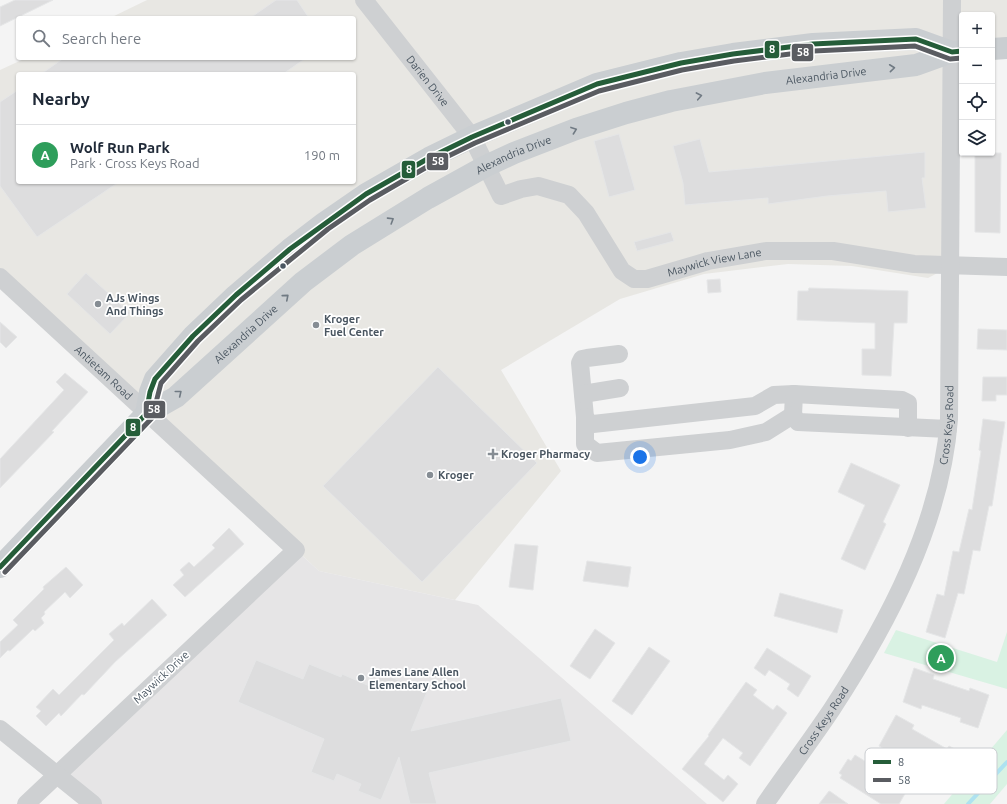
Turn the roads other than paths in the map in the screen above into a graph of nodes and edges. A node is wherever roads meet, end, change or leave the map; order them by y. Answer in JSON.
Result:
{"nodes":[{"id":1,"x":364,"y":0,"type":"edge"},
{"id":2,"x":952,"y":0,"type":"edge"},
{"id":3,"x":1007,"y":48,"type":"edge"},
{"id":4,"x":995,"y":50,"type":"edge"},
{"id":5,"x":957,"y":52,"type":"edge"},
{"id":6,"x":472,"y":137,"type":"junction"},
{"id":7,"x":486,"y":166,"type":"junction"},
{"id":8,"x":951,"y":266,"type":"junction"},
{"id":9,"x":1007,"y":267,"type":"edge"},
{"id":10,"x":0,"y":277,"type":"edge"},
{"id":11,"x":619,"y":354,"type":"dead end"},
{"id":12,"x":620,"y":388,"type":"dead end"},
{"id":13,"x":583,"y":394,"type":"junction"},
{"id":14,"x":794,"y":394,"type":"junction"},
{"id":15,"x":146,"y":414,"type":"junction"},
{"id":16,"x":793,"y":415,"type":"junction"},
{"id":17,"x":585,"y":417,"type":"junction"},
{"id":18,"x":908,"y":428,"type":"junction"},
{"id":19,"x":948,"y":429,"type":"junction"},
{"id":20,"x":296,"y":550,"type":"joint"},
{"id":21,"x":0,"y":567,"type":"edge"},
{"id":22,"x":0,"y":729,"type":"edge"},
{"id":23,"x":57,"y":775,"type":"junction"},
{"id":24,"x":26,"y":804,"type":"edge"},
{"id":25,"x":94,"y":804,"type":"edge"},
{"id":26,"x":765,"y":804,"type":"edge"}],
"edges":[{"from":1,"to":6,"type":"street","name":"Darien Drive"},
{"from":2,"to":5,"type":"street","name":"Cross Keys Road"},
{"from":3,"to":4,"type":"main road"},
{"from":5,"to":6,"type":"main road"},
{"from":7,"to":5,"type":"main road","name":"Alexandria Drive","one_way":true},
{"from":5,"to":8,"type":"street","name":"Cross Keys Road"},
{"from":6,"to":7,"type":"street","name":"Darien Drive"},
{"from":6,"to":15,"type":"main road"},
{"from":7,"to":8,"type":"street","name":"Maywick View Lane"},
{"from":15,"to":7,"type":"main road","name":"Alexandria Drive","one_way":true},
{"from":8,"to":9,"type":"street","name":"Maywick View Lane"},
{"from":8,"to":19,"type":"street","name":"Cross Keys Road"},
{"from":10,"to":15,"type":"street","name":"Antietam Road"},
{"from":11,"to":13,"type":"street"},
{"from":12,"to":13,"type":"street"},
{"from":13,"to":17,"type":"street"},
{"from":14,"to":16,"type":"street"},
{"from":14,"to":17,"type":"street"},
{"from":14,"to":18,"type":"street"},
{"from":15,"to":20,"type":"street","name":"Antietam Road"},
{"from":15,"to":21,"type":"main road","name":"Alexandria Drive"},
{"from":16,"to":17,"type":"street"},
{"from":16,"to":18,"type":"street"},
{"from":18,"to":19,"type":"street"},
{"from":19,"to":26,"type":"street","name":"Cross Keys Road"},
{"from":20,"to":23,"type":"street","name":"Maywick Drive"},
{"from":22,"to":23,"type":"street"},
{"from":23,"to":24,"type":"street","name":"Maywick Drive"},
{"from":23,"to":25,"type":"street"}]}
